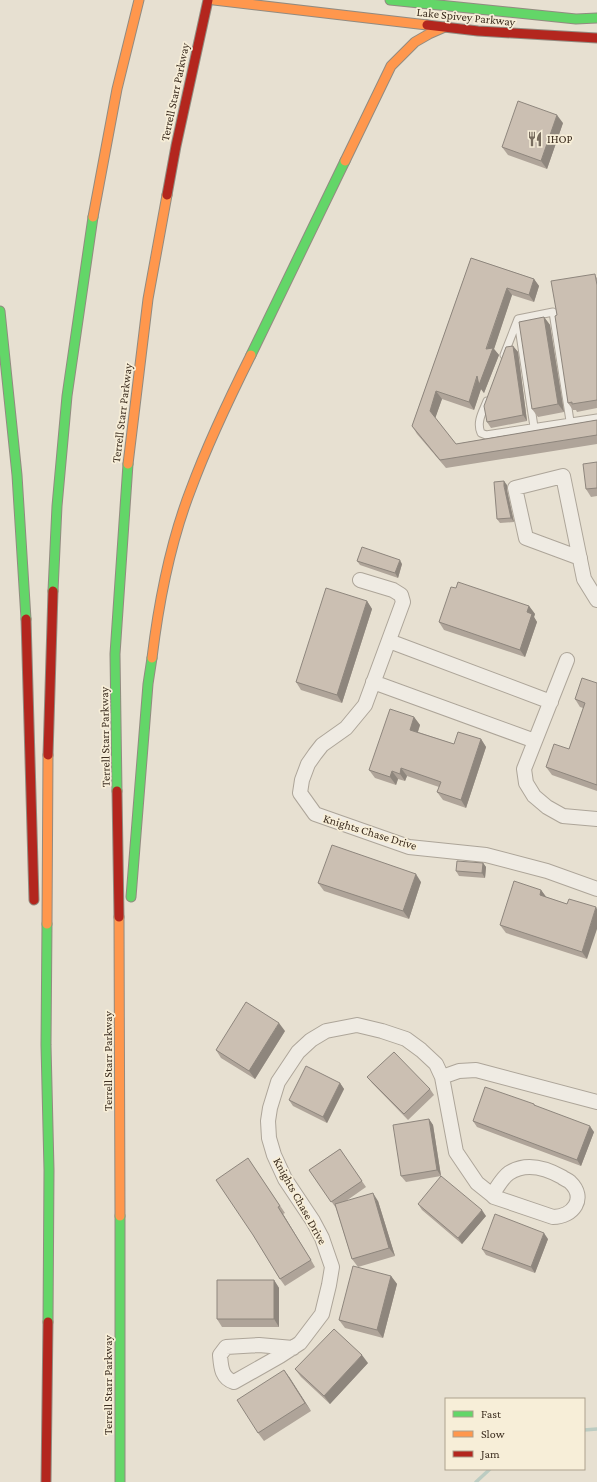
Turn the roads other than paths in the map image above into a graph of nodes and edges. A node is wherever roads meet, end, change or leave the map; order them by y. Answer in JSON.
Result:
{"nodes":[{"id":1,"x":139,"y":0,"type":"edge"},
{"id":2,"x":208,"y":0,"type":"edge"},
{"id":3,"x":214,"y":0,"type":"edge"},
{"id":4,"x":396,"y":11,"type":"edge"},
{"id":5,"x":597,"y":18,"type":"edge"},
{"id":6,"x":445,"y":27,"type":"junction"},
{"id":7,"x":597,"y":38,"type":"edge"},
{"id":8,"x":393,"y":52,"type":"dead end"},
{"id":9,"x":391,"y":66,"type":"junction"},
{"id":10,"x":0,"y":311,"type":"edge"},
{"id":11,"x":518,"y":319,"type":"junction"},
{"id":12,"x":501,"y":363,"type":"edge"},
{"id":13,"x":490,"y":392,"type":"edge"},
{"id":14,"x":597,"y":418,"type":"edge"},
{"id":15,"x":570,"y":421,"type":"junction"},
{"id":16,"x":534,"y":427,"type":"junction"},
{"id":17,"x":580,"y":558,"type":"junction"},
{"id":18,"x":360,"y":580,"type":"dead end"},
{"id":19,"x":597,"y":600,"type":"edge"},
{"id":20,"x":389,"y":641,"type":"junction"},
{"id":21,"x":567,"y":660,"type":"dead end"},
{"id":22,"x":373,"y":682,"type":"junction"},
{"id":23,"x":550,"y":702,"type":"junction"},
{"id":24,"x":535,"y":741,"type":"junction"},
{"id":25,"x":597,"y":819,"type":"edge"},
{"id":26,"x":597,"y":889,"type":"edge"},
{"id":27,"x":35,"y":908,"type":"dead end"},
{"id":28,"x":130,"y":909,"type":"dead end"},
{"id":29,"x":128,"y":932,"type":"dead end"},
{"id":30,"x":38,"y":946,"type":"dead end"},
{"id":31,"x":120,"y":1028,"type":"junction"},
{"id":32,"x":46,"y":1045,"type":"junction"},
{"id":33,"x":442,"y":1077,"type":"junction"},
{"id":34,"x":597,"y":1102,"type":"edge"},
{"id":35,"x":492,"y":1195,"type":"junction"},
{"id":36,"x":293,"y":1348,"type":"junction"},
{"id":37,"x":46,"y":1482,"type":"edge"},
{"id":38,"x":120,"y":1482,"type":"edge"}],
"edges":[{"from":1,"to":32,"type":"highway"},
{"from":2,"to":31,"type":"highway","name":"Terrell Starr Parkway"},
{"from":3,"to":4,"type":"highway","name":"Lake Spivey Parkway"},
{"from":4,"to":5,"type":"highway","name":"Lake Spivey Parkway"},
{"from":4,"to":6,"type":"highway","name":"Lake Spivey Parkway"},
{"from":6,"to":7,"type":"highway","name":"Lake Spivey Parkway"},
{"from":6,"to":9,"type":"highway"},
{"from":8,"to":9,"type":"highway"},
{"from":9,"to":28,"type":"highway"},
{"from":10,"to":27,"type":"highway"},
{"from":11,"to":12,"type":"lane"},
{"from":11,"to":15,"type":"lane"},
{"from":11,"to":16,"type":"lane"},
{"from":13,"to":16,"type":"lane"},
{"from":14,"to":15,"type":"lane"},
{"from":15,"to":16,"type":"lane"},
{"from":17,"to":17,"type":"street"},
{"from":17,"to":19,"type":"street"},
{"from":18,"to":20,"type":"street","name":"Knights Chase Drive"},
{"from":20,"to":22,"type":"street","name":"Knights Chase Drive"},
{"from":20,"to":23,"type":"street"},
{"from":21,"to":23,"type":"street"},
{"from":22,"to":24,"type":"street"},
{"from":22,"to":26,"type":"street","name":"Knights Chase Drive"},
{"from":23,"to":24,"type":"street"},
{"from":24,"to":25,"type":"street"},
{"from":29,"to":31,"type":"highway"},
{"from":30,"to":32,"type":"highway"},
{"from":31,"to":38,"type":"highway","name":"Terrell Starr Parkway"},
{"from":32,"to":37,"type":"highway"},
{"from":33,"to":34,"type":"street"},
{"from":33,"to":35,"type":"street","name":"Knights Chase Drive"},
{"from":33,"to":36,"type":"street","name":"Knights Chase Drive"},
{"from":35,"to":35,"type":"street","name":"Knights Chase Drive"},
{"from":36,"to":36,"type":"street","name":"Knights Chase Drive"}]}
